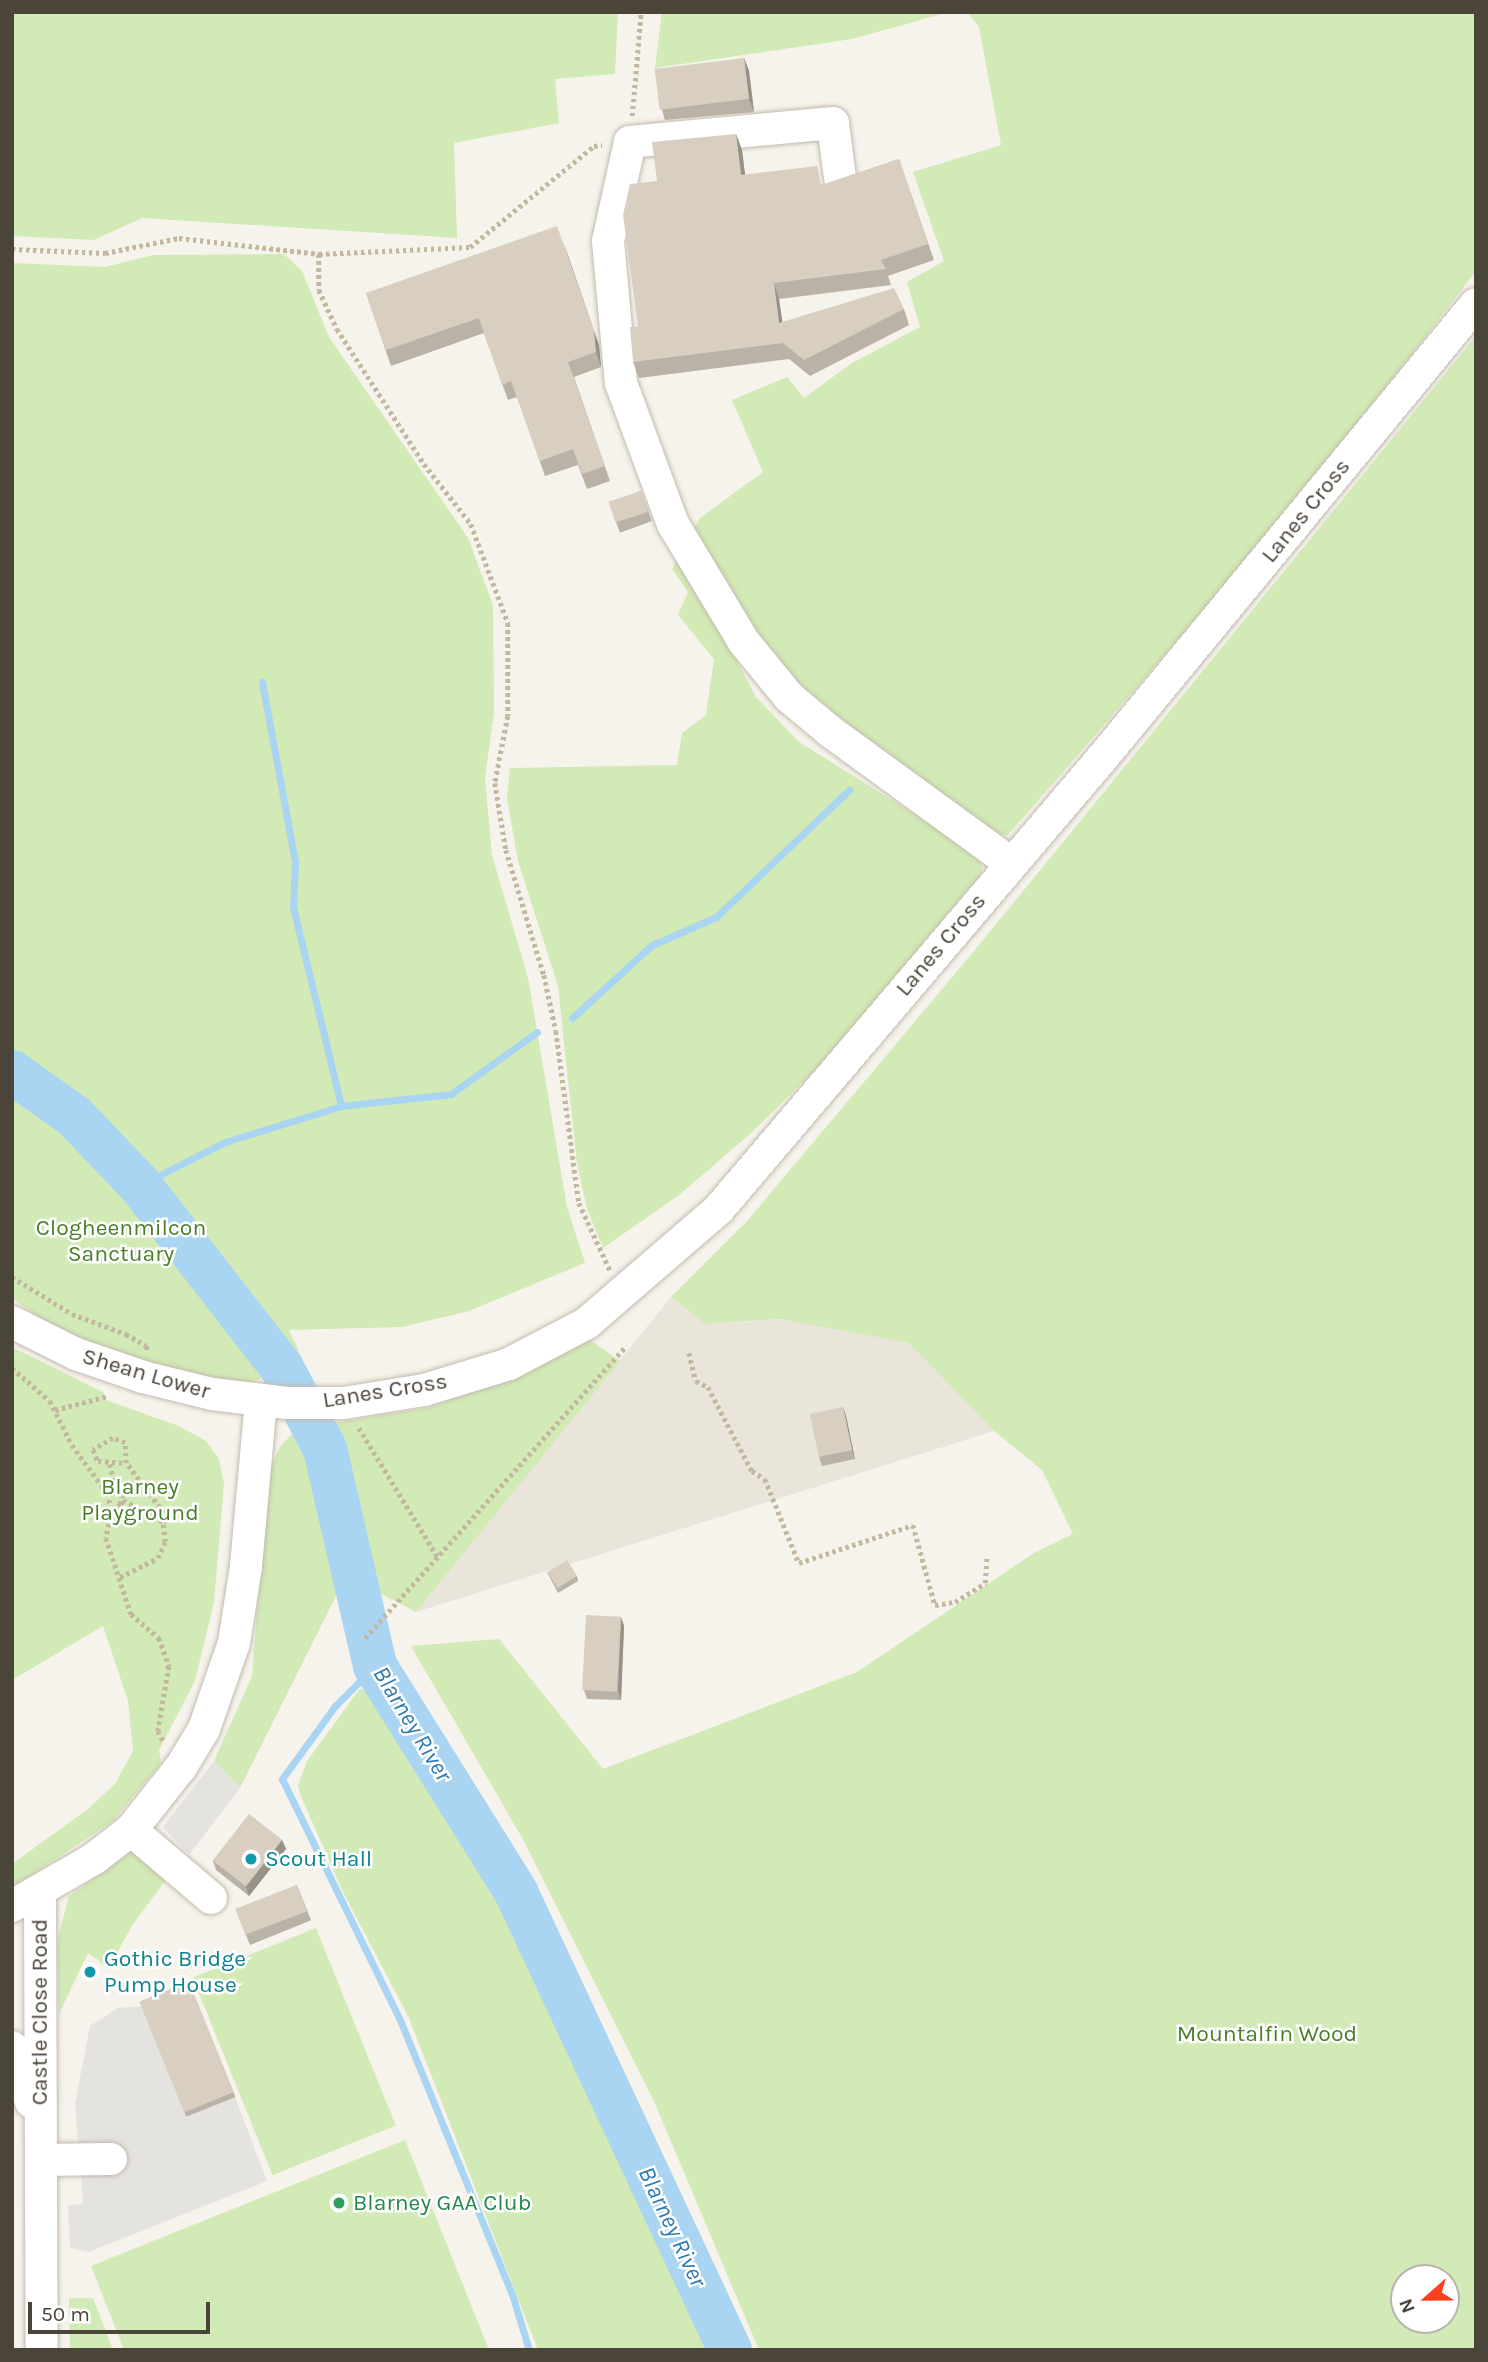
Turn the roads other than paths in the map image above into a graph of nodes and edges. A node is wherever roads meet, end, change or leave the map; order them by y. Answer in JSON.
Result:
{"nodes":[{"id":1,"x":840,"y":178,"type":"edge"},
{"id":2,"x":1476,"y":304,"type":"edge"},
{"id":3,"x":1009,"y":862,"type":"junction"},
{"id":4,"x":12,"y":1322,"type":"edge"},
{"id":5,"x":212,"y":1394,"type":"junction"},
{"id":6,"x":274,"y":1402,"type":"junction"},
{"id":7,"x":256,"y":1457,"type":"junction"},
{"id":8,"x":131,"y":1830,"type":"junction"},
{"id":9,"x":40,"y":1891,"type":"junction"},
{"id":10,"x":211,"y":1898,"type":"dead end"},
{"id":11,"x":12,"y":1906,"type":"edge"},
{"id":12,"x":12,"y":2048,"type":"edge"},
{"id":13,"x":41,"y":2147,"type":"junction"},
{"id":14,"x":111,"y":2159,"type":"dead end"},
{"id":15,"x":27,"y":2257,"type":"edge"},
{"id":16,"x":42,"y":2350,"type":"edge"}],
"edges":[{"from":1,"to":3,"type":"street"},
{"from":2,"to":3,"type":"street","name":"Lanes Cross"},
{"from":3,"to":6,"type":"street","name":"Lanes Cross"},
{"from":4,"to":5,"type":"street","name":"Shean Lower"},
{"from":5,"to":6,"type":"street","name":"Shean Lower"},
{"from":5,"to":7,"type":"street"},
{"from":6,"to":7,"type":"street"},
{"from":7,"to":8,"type":"street"},
{"from":8,"to":9,"type":"street"},
{"from":8,"to":10,"type":"street"},
{"from":9,"to":11,"type":"street"},
{"from":9,"to":13,"type":"street","name":"Castle Close Road"},
{"from":12,"to":13,"type":"street","name":"Castle Close Road"},
{"from":13,"to":14,"type":"street"},
{"from":13,"to":15,"type":"street","name":"Castle Close Road"},
{"from":15,"to":16,"type":"street","name":"Castle Close Road"}]}
